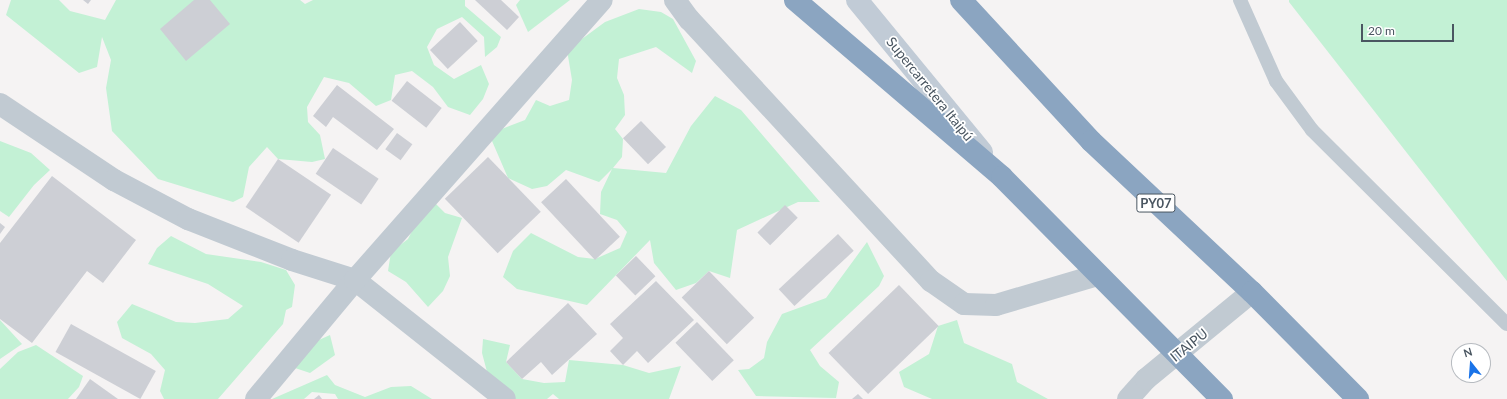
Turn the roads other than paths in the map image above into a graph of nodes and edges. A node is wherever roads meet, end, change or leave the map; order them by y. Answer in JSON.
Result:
{"nodes":[{"id":1,"x":602,"y":0,"type":"edge"},
{"id":2,"x":676,"y":0,"type":"edge"},
{"id":3,"x":795,"y":0,"type":"edge"},
{"id":4,"x":857,"y":0,"type":"edge"},
{"id":5,"x":961,"y":0,"type":"edge"},
{"id":6,"x":1240,"y":0,"type":"edge"},
{"id":7,"x":0,"y":104,"type":"edge"},
{"id":8,"x":1002,"y":177,"type":"junction"},
{"id":9,"x":1098,"y":276,"type":"junction"},
{"id":10,"x":355,"y":280,"type":"junction"},
{"id":11,"x":1252,"y":292,"type":"junction"},
{"id":12,"x":1507,"y":324,"type":"edge"},
{"id":13,"x":1176,"y":355,"type":"junction"},
{"id":14,"x":256,"y":399,"type":"edge"},
{"id":15,"x":506,"y":399,"type":"edge"},
{"id":16,"x":1128,"y":399,"type":"edge"},
{"id":17,"x":1222,"y":399,"type":"edge"},
{"id":18,"x":1358,"y":399,"type":"edge"}],
"edges":[{"from":1,"to":10,"type":"street"},
{"from":2,"to":9,"type":"street"},
{"from":3,"to":8,"type":"highway"},
{"from":4,"to":8,"type":"street","name":"Supercarretera Itaipú"},
{"from":5,"to":11,"type":"highway","number":"PY07"},
{"from":6,"to":12,"type":"lane"},
{"from":7,"to":10,"type":"street"},
{"from":8,"to":9,"type":"highway"},
{"from":9,"to":13,"type":"highway"},
{"from":10,"to":14,"type":"street"},
{"from":10,"to":15,"type":"street"},
{"from":11,"to":13,"type":"street","name":"ITAIPU"},
{"from":11,"to":18,"type":"highway","number":"PY07"},
{"from":13,"to":16,"type":"street","name":"ITAIPU"},
{"from":13,"to":17,"type":"highway"}]}
